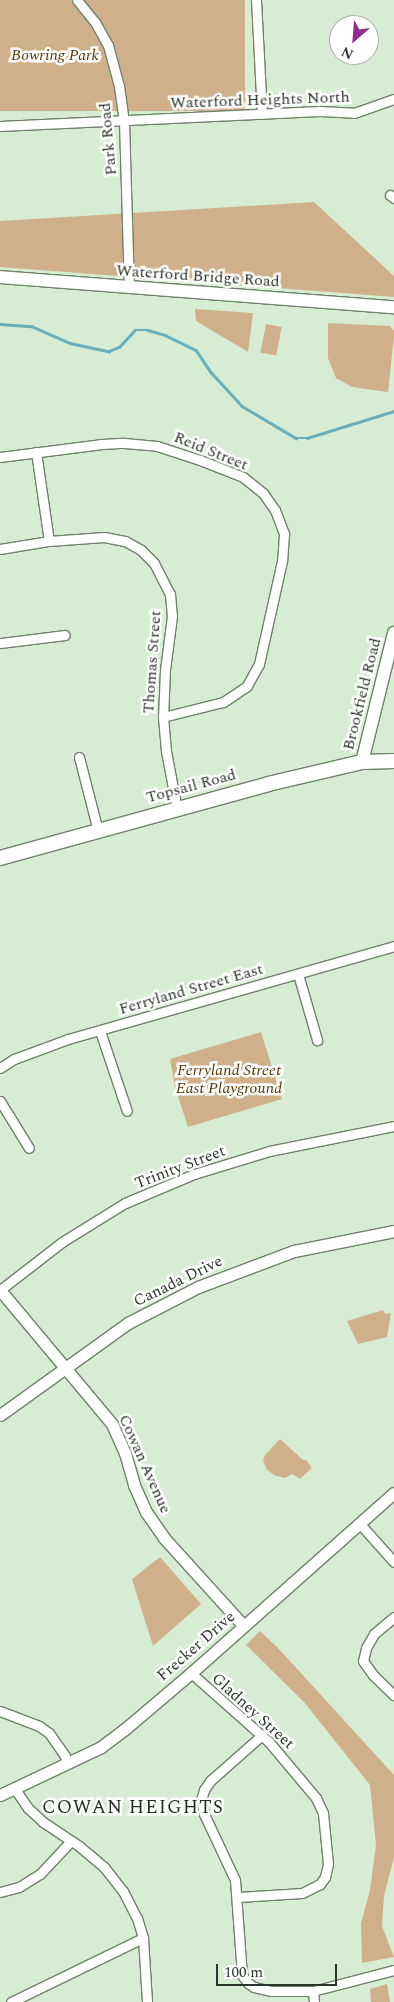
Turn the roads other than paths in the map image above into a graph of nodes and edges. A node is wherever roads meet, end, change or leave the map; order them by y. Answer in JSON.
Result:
{"nodes":[{"id":1,"x":77,"y":0,"type":"edge"},
{"id":2,"x":256,"y":0,"type":"edge"},
{"id":3,"x":394,"y":99,"type":"edge"},
{"id":4,"x":262,"y":114,"type":"junction"},
{"id":5,"x":124,"y":121,"type":"junction"},
{"id":6,"x":0,"y":126,"type":"edge"},
{"id":7,"x":0,"y":277,"type":"edge"},
{"id":8,"x":129,"y":287,"type":"junction"},
{"id":9,"x":394,"y":307,"type":"edge"},
{"id":10,"x":36,"y":452,"type":"junction"},
{"id":11,"x":0,"y":457,"type":"edge"},
{"id":12,"x":49,"y":541,"type":"junction"},
{"id":13,"x":0,"y":549,"type":"edge"},
{"id":14,"x":394,"y":633,"type":"edge"},
{"id":15,"x":65,"y":635,"type":"dead end"},
{"id":16,"x":0,"y":643,"type":"edge"},
{"id":17,"x":162,"y":717,"type":"junction"},
{"id":18,"x":79,"y":757,"type":"dead end"},
{"id":19,"x":394,"y":760,"type":"edge"},
{"id":20,"x":362,"y":762,"type":"junction"},
{"id":21,"x":177,"y":809,"type":"junction"},
{"id":22,"x":98,"y":831,"type":"junction"},
{"id":23,"x":0,"y":858,"type":"edge"},
{"id":24,"x":394,"y":946,"type":"edge"},
{"id":25,"x":298,"y":974,"type":"junction"},
{"id":26,"x":100,"y":1031,"type":"junction"},
{"id":27,"x":317,"y":1040,"type":"dead end"},
{"id":28,"x":0,"y":1068,"type":"edge"},
{"id":29,"x":0,"y":1101,"type":"edge"},
{"id":30,"x":127,"y":1111,"type":"dead end"},
{"id":31,"x":394,"y":1126,"type":"edge"},
{"id":32,"x":29,"y":1148,"type":"dead end"},
{"id":33,"x":394,"y":1231,"type":"edge"},
{"id":34,"x":0,"y":1290,"type":"edge"},
{"id":35,"x":64,"y":1367,"type":"junction"},
{"id":36,"x":0,"y":1415,"type":"edge"},
{"id":37,"x":394,"y":1493,"type":"edge"},
{"id":38,"x":360,"y":1524,"type":"junction"},
{"id":39,"x":394,"y":1562,"type":"edge"},
{"id":40,"x":394,"y":1617,"type":"edge"},
{"id":41,"x":243,"y":1625,"type":"junction"},
{"id":42,"x":191,"y":1673,"type":"junction"},
{"id":43,"x":394,"y":1695,"type":"edge"},
{"id":44,"x":0,"y":1712,"type":"edge"},
{"id":45,"x":262,"y":1735,"type":"junction"},
{"id":46,"x":67,"y":1763,"type":"junction"},
{"id":47,"x":15,"y":1789,"type":"junction"},
{"id":48,"x":0,"y":1795,"type":"edge"},
{"id":49,"x":71,"y":1840,"type":"junction"},
{"id":50,"x":0,"y":1892,"type":"edge"},
{"id":51,"x":238,"y":1897,"type":"junction"},
{"id":52,"x":143,"y":1938,"type":"junction"},
{"id":53,"x":394,"y":1970,"type":"edge"},
{"id":54,"x":313,"y":1991,"type":"junction"},
{"id":55,"x":30,"y":1998,"type":"edge"},
{"id":56,"x":11,"y":2002,"type":"edge"},
{"id":57,"x":148,"y":2002,"type":"edge"},
{"id":58,"x":314,"y":2002,"type":"edge"}],
"edges":[{"from":1,"to":5,"type":"street","name":"Park Road"},
{"from":2,"to":4,"type":"street"},
{"from":3,"to":4,"type":"street","name":"Waterford Heights North"},
{"from":4,"to":5,"type":"street","name":"Waterford Heights North"},
{"from":5,"to":6,"type":"street","name":"Waterford Heights North"},
{"from":5,"to":8,"type":"street","name":"Park Road"},
{"from":7,"to":8,"type":"main road","name":"Waterford Bridge Road"},
{"from":8,"to":9,"type":"main road","name":"Waterford Bridge Road"},
{"from":10,"to":11,"type":"street","name":"Reid Street"},
{"from":10,"to":12,"type":"street"},
{"from":10,"to":17,"type":"street","name":"Reid Street"},
{"from":12,"to":13,"type":"street","name":"Thomas Street"},
{"from":12,"to":17,"type":"street","name":"Thomas Street"},
{"from":14,"to":20,"type":"main road","name":"Brookfield Road"},
{"from":15,"to":16,"type":"street"},
{"from":17,"to":21,"type":"street","name":"Thomas Street"},
{"from":18,"to":22,"type":"street"},
{"from":19,"to":20,"type":"main road","name":"Topsail Road"},
{"from":20,"to":21,"type":"main road","name":"Topsail Road"},
{"from":21,"to":22,"type":"main road","name":"Topsail Road"},
{"from":22,"to":23,"type":"main road","name":"Topsail Road"},
{"from":24,"to":25,"type":"street","name":"Ferryland Street East"},
{"from":25,"to":26,"type":"street","name":"Ferryland Street East"},
{"from":25,"to":27,"type":"street"},
{"from":26,"to":28,"type":"street","name":"Ferryland Street East"},
{"from":26,"to":30,"type":"street"},
{"from":29,"to":32,"type":"street"},
{"from":31,"to":34,"type":"street","name":"Trinity Street"},
{"from":33,"to":35,"type":"street","name":"Canada Drive"},
{"from":34,"to":35,"type":"street","name":"Cowan Avenue"},
{"from":35,"to":36,"type":"street","name":"Canada Drive"},
{"from":35,"to":41,"type":"street","name":"Cowan Avenue"},
{"from":37,"to":38,"type":"street","name":"Frecker Drive"},
{"from":38,"to":39,"type":"street"},
{"from":38,"to":41,"type":"street","name":"Frecker Drive"},
{"from":40,"to":43,"type":"street"},
{"from":41,"to":42,"type":"street","name":"Frecker Drive"},
{"from":42,"to":45,"type":"street","name":"Gladney Street"},
{"from":42,"to":46,"type":"street","name":"Frecker Drive"},
{"from":44,"to":46,"type":"street"},
{"from":45,"to":51,"type":"street"},
{"from":45,"to":51,"type":"street","name":"Gladney Street"},
{"from":46,"to":47,"type":"street","name":"Frecker Drive"},
{"from":47,"to":48,"type":"street","name":"Frecker Drive"},
{"from":47,"to":49,"type":"street"},
{"from":49,"to":50,"type":"street"},
{"from":49,"to":52,"type":"street"},
{"from":51,"to":54,"type":"street"},
{"from":52,"to":55,"type":"street"},
{"from":52,"to":57,"type":"street"},
{"from":53,"to":54,"type":"street"},
{"from":54,"to":58,"type":"street"},
{"from":55,"to":56,"type":"street"}]}
